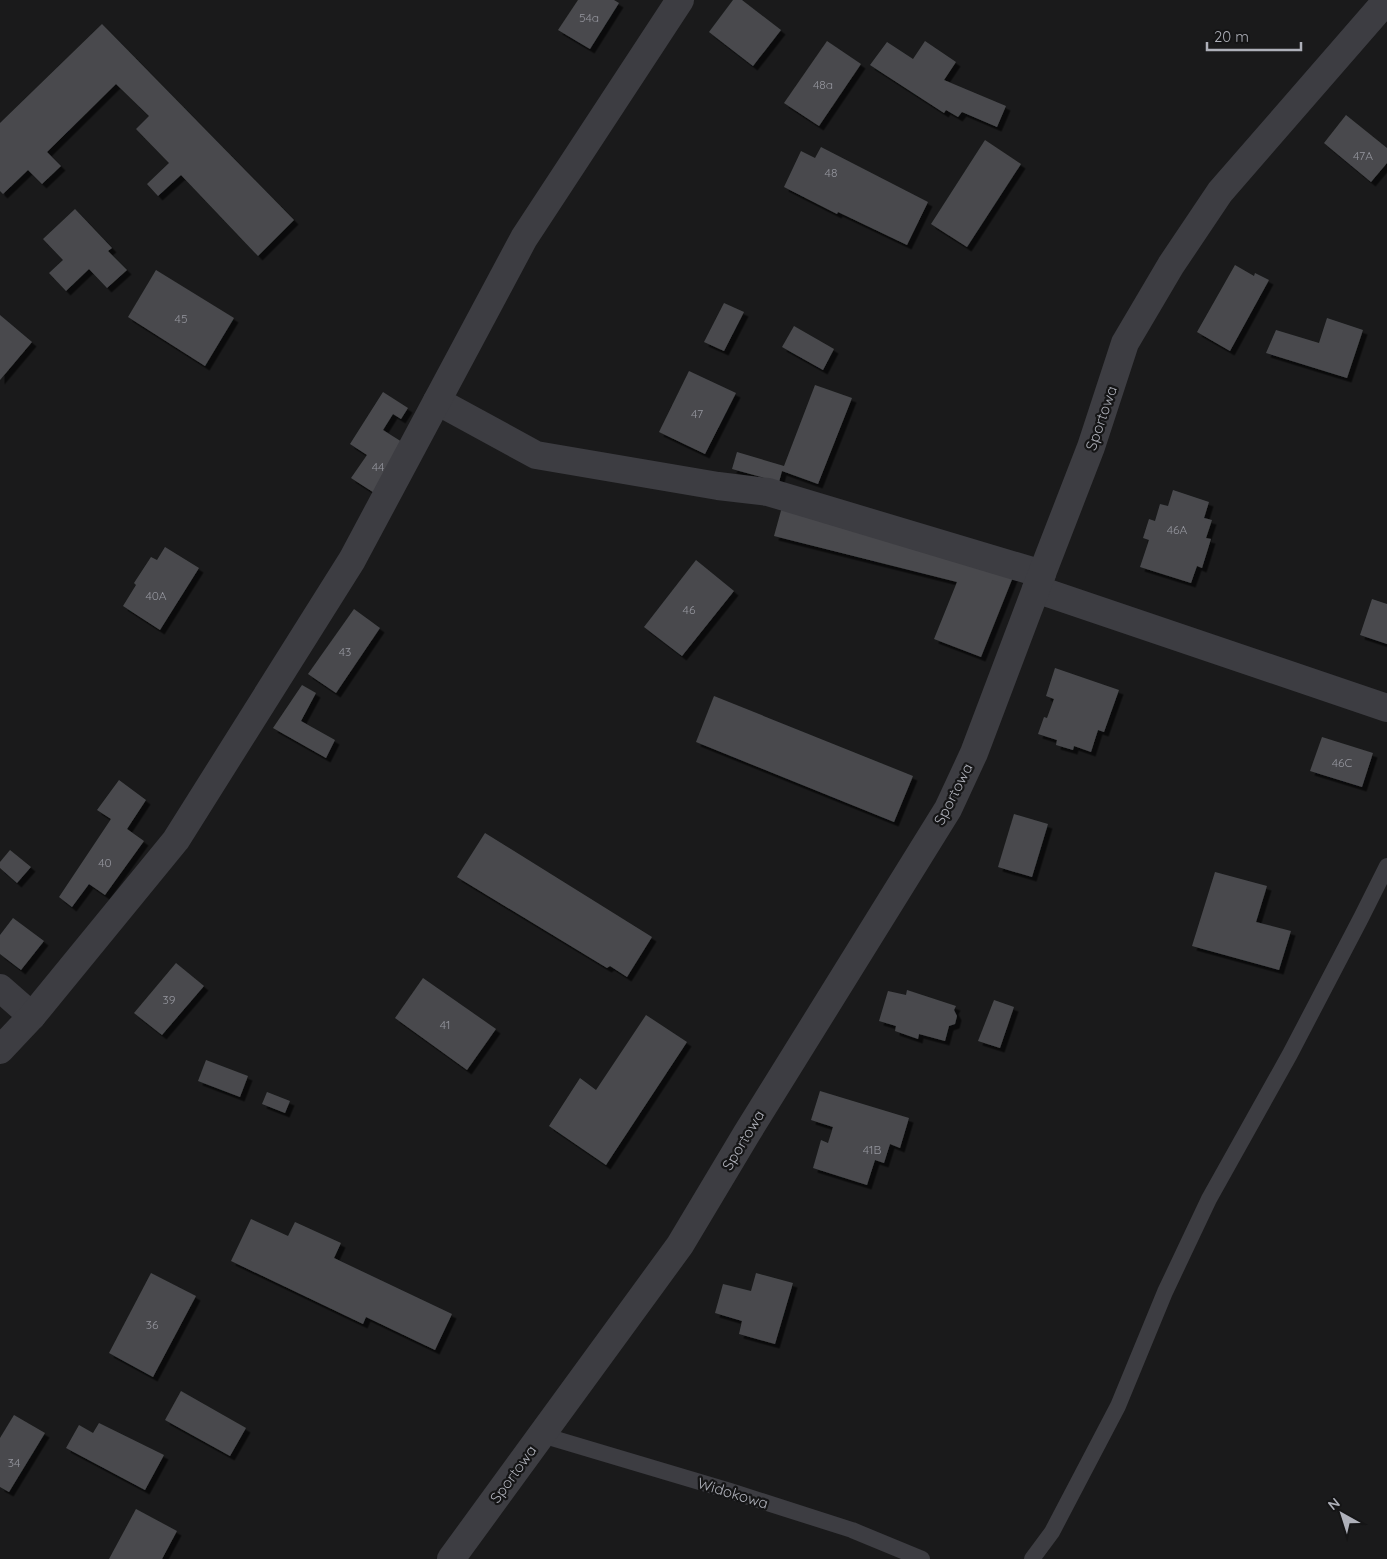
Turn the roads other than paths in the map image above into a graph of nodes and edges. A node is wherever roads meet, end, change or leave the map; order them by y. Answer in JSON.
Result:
{"nodes":[{"id":1,"x":680,"y":0,"type":"edge"},
{"id":2,"x":1387,"y":0,"type":"edge"},
{"id":3,"x":437,"y":401,"type":"junction"},
{"id":4,"x":1039,"y":581,"type":"junction"},
{"id":5,"x":1387,"y":708,"type":"edge"},
{"id":6,"x":1387,"y":866,"type":"edge"},
{"id":7,"x":0,"y":988,"type":"edge"},
{"id":8,"x":32,"y":1016,"type":"junction"},
{"id":9,"x":0,"y":1050,"type":"edge"},
{"id":10,"x":542,"y":1435,"type":"junction"},
{"id":11,"x":451,"y":1559,"type":"edge"},
{"id":12,"x":922,"y":1559,"type":"edge"},
{"id":13,"x":1032,"y":1559,"type":"edge"}],
"edges":[{"from":1,"to":3,"type":"street"},
{"from":2,"to":4,"type":"street","name":"Sportowa"},
{"from":3,"to":4,"type":"street"},
{"from":3,"to":8,"type":"street"},
{"from":4,"to":5,"type":"street"},
{"from":4,"to":10,"type":"street","name":"Sportowa"},
{"from":6,"to":13,"type":"lane"},
{"from":7,"to":8,"type":"street"},
{"from":8,"to":9,"type":"street"},
{"from":10,"to":11,"type":"street","name":"Sportowa"},
{"from":10,"to":12,"type":"lane","name":"Widokowa"}]}
